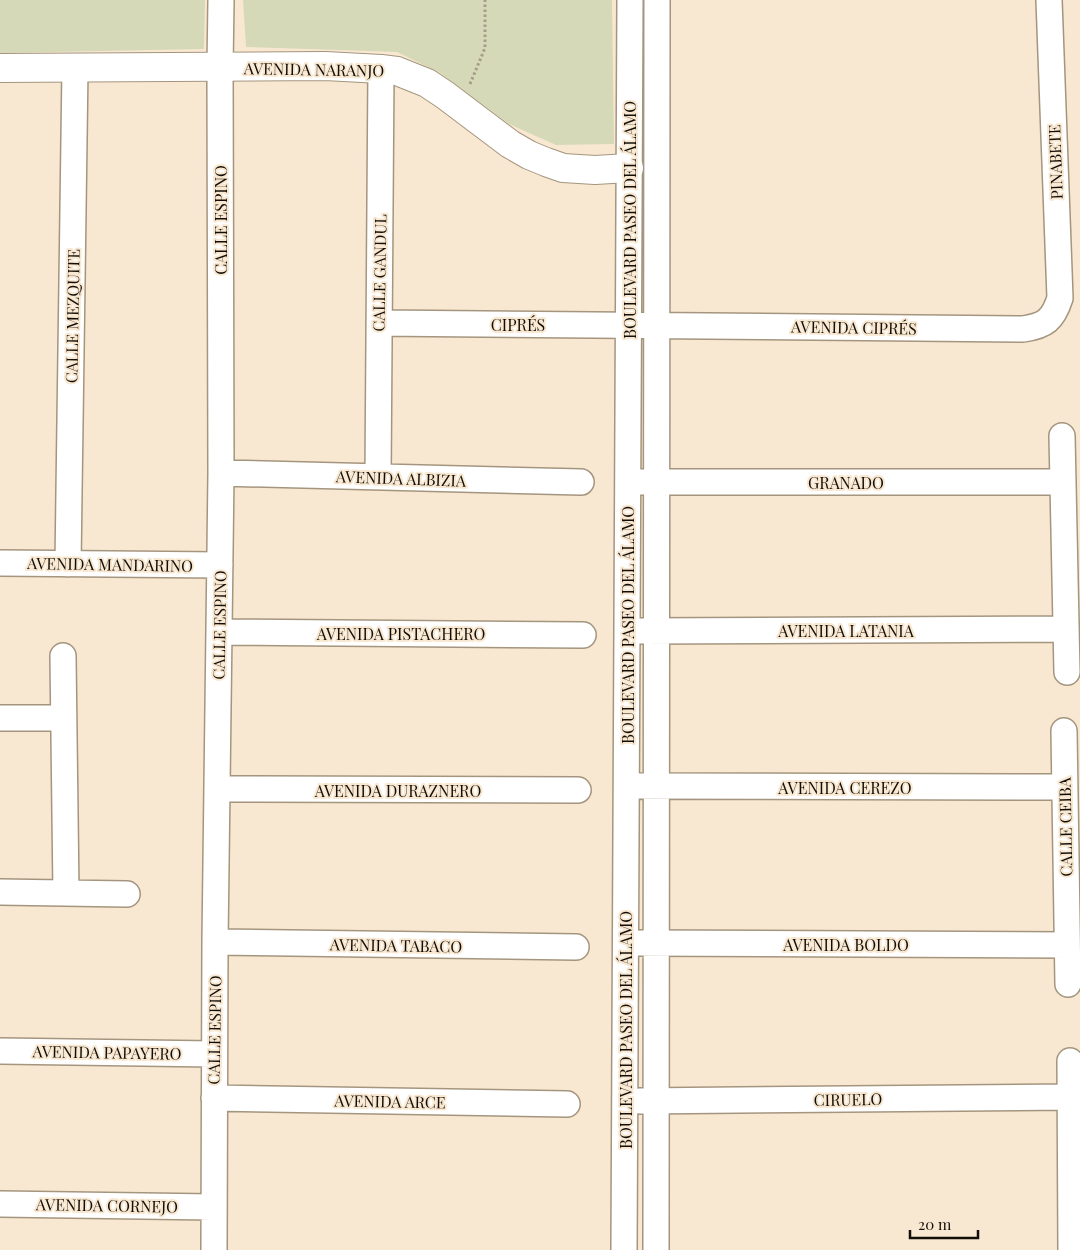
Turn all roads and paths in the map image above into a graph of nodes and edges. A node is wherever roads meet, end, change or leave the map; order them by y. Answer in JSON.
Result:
{"nodes":[{"id":1,"x":221,"y":0,"type":"edge"},
{"id":2,"x":485,"y":0,"type":"edge"},
{"id":3,"x":630,"y":0,"type":"edge"},
{"id":4,"x":657,"y":0,"type":"edge"},
{"id":5,"x":1049,"y":0,"type":"edge"},
{"id":6,"x":220,"y":67,"type":"junction"},
{"id":7,"x":0,"y":68,"type":"edge"},
{"id":8,"x":75,"y":68,"type":"junction"},
{"id":9,"x":381,"y":68,"type":"junction"},
{"id":10,"x":460,"y":107,"type":"junction"},
{"id":11,"x":630,"y":168,"type":"junction"},
{"id":12,"x":1049,"y":320,"type":"joint"},
{"id":13,"x":379,"y":323,"type":"junction"},
{"id":14,"x":628,"y":325,"type":"junction"},
{"id":15,"x":657,"y":325,"type":"junction"},
{"id":16,"x":1062,"y":436,"type":"dead end"},
{"id":17,"x":221,"y":473,"type":"junction"},
{"id":18,"x":378,"y":477,"type":"junction"},
{"id":19,"x":581,"y":482,"type":"dead end"},
{"id":20,"x":628,"y":482,"type":"junction"},
{"id":21,"x":657,"y":482,"type":"junction"},
{"id":22,"x":1063,"y":482,"type":"junction"},
{"id":23,"x":0,"y":563,"type":"edge"},
{"id":24,"x":68,"y":564,"type":"junction"},
{"id":25,"x":220,"y":566,"type":"junction"},
{"id":26,"x":1066,"y":629,"type":"junction"},
{"id":27,"x":627,"y":631,"type":"junction"},
{"id":28,"x":657,"y":631,"type":"junction"},
{"id":29,"x":219,"y":632,"type":"junction"},
{"id":30,"x":583,"y":635,"type":"dead end"},
{"id":31,"x":63,"y":656,"type":"dead end"},
{"id":32,"x":1067,"y":672,"type":"dead end"},
{"id":33,"x":0,"y":718,"type":"edge"},
{"id":34,"x":63,"y":718,"type":"junction"},
{"id":35,"x":1064,"y":731,"type":"dead end"},
{"id":36,"x":626,"y":786,"type":"junction"},
{"id":37,"x":657,"y":786,"type":"junction"},
{"id":38,"x":1064,"y":787,"type":"junction"},
{"id":39,"x":217,"y":789,"type":"junction"},
{"id":40,"x":578,"y":790,"type":"dead end"},
{"id":41,"x":0,"y":892,"type":"edge"},
{"id":42,"x":66,"y":893,"type":"junction"},
{"id":43,"x":127,"y":894,"type":"dead end"},
{"id":44,"x":215,"y":942,"type":"junction"},
{"id":45,"x":626,"y":942,"type":"junction"},
{"id":46,"x":656,"y":943,"type":"junction"},
{"id":47,"x":1067,"y":945,"type":"junction"},
{"id":48,"x":576,"y":947,"type":"dead end"},
{"id":49,"x":1068,"y":984,"type":"dead end"},
{"id":50,"x":0,"y":1051,"type":"edge"},
{"id":51,"x":214,"y":1054,"type":"junction"},
{"id":52,"x":1070,"y":1061,"type":"dead end"},
{"id":53,"x":1070,"y":1097,"type":"junction"},
{"id":54,"x":214,"y":1098,"type":"junction"},
{"id":55,"x":656,"y":1101,"type":"junction"},
{"id":56,"x":625,"y":1102,"type":"junction"},
{"id":57,"x":567,"y":1104,"type":"dead end"},
{"id":58,"x":0,"y":1204,"type":"edge"},
{"id":59,"x":213,"y":1206,"type":"junction"},
{"id":60,"x":214,"y":1250,"type":"edge"},
{"id":61,"x":624,"y":1250,"type":"edge"},
{"id":62,"x":656,"y":1250,"type":"edge"},
{"id":63,"x":1071,"y":1250,"type":"edge"}],
"edges":[{"from":1,"to":6,"type":"street","name":"CALLE ESPINO"},
{"from":2,"to":10,"type":"path"},
{"from":3,"to":11,"type":"street","name":"BOULEVARD PASEO DEL ÁLAMO"},
{"from":4,"to":15,"type":"street","name":"BOULEVARD PASEO DEL ÁLAMO"},
{"from":5,"to":12,"type":"street","name":"PINABETE"},
{"from":6,"to":8,"type":"street","name":"AVENIDA NARANJO"},
{"from":6,"to":9,"type":"street","name":"AVENIDA NARANJO"},
{"from":6,"to":17,"type":"street","name":"CALLE ESPINO"},
{"from":7,"to":8,"type":"street","name":"AVENIDA NARANJO"},
{"from":8,"to":24,"type":"street","name":"CALLE MEZQUITE"},
{"from":9,"to":10,"type":"street","name":"AVENIDA NARANJO"},
{"from":9,"to":13,"type":"street","name":"CALLE GANDUL"},
{"from":10,"to":11,"type":"street","name":"AVENIDA NARANJO"},
{"from":11,"to":14,"type":"street","name":"BOULEVARD PASEO DEL ÁLAMO"},
{"from":12,"to":15,"type":"street","name":"AVENIDA CIPRÉS"},
{"from":13,"to":14,"type":"street","name":"CIPRÉS"},
{"from":13,"to":18,"type":"street","name":"CALLE GANDUL"},
{"from":14,"to":15,"type":"street","name":"CIPRÉS"},
{"from":14,"to":20,"type":"street","name":"BOULEVARD PASEO DEL ÁLAMO"},
{"from":15,"to":21,"type":"street","name":"BOULEVARD PASEO DEL ÁLAMO"},
{"from":16,"to":22,"type":"street"},
{"from":17,"to":18,"type":"street","name":"AVENIDA ALBIZIA"},
{"from":17,"to":25,"type":"street","name":"CALLE ESPINO"},
{"from":18,"to":19,"type":"street","name":"AVENIDA ALBIZIA"},
{"from":20,"to":21,"type":"street","name":"GRANADO"},
{"from":20,"to":27,"type":"street","name":"BOULEVARD PASEO DEL ÁLAMO"},
{"from":21,"to":22,"type":"street","name":"GRANADO"},
{"from":21,"to":28,"type":"street","name":"BOULEVARD PASEO DEL ÁLAMO"},
{"from":22,"to":26,"type":"street"},
{"from":23,"to":24,"type":"street","name":"AVENIDA MANDARINO"},
{"from":24,"to":25,"type":"street","name":"AVENIDA MANDARINO"},
{"from":25,"to":29,"type":"street","name":"CALLE ESPINO"},
{"from":26,"to":28,"type":"street","name":"AVENIDA LATANIA"},
{"from":26,"to":32,"type":"street"},
{"from":27,"to":28,"type":"street","name":"AVENIDA LATANIA"},
{"from":27,"to":36,"type":"street","name":"BOULEVARD PASEO DEL ÁLAMO"},
{"from":28,"to":37,"type":"street","name":"BOULEVARD PASEO DEL ÁLAMO"},
{"from":29,"to":30,"type":"street","name":"AVENIDA PISTACHERO"},
{"from":29,"to":39,"type":"street","name":"CALLE ESPINO"},
{"from":31,"to":34,"type":"street"},
{"from":33,"to":34,"type":"street"},
{"from":34,"to":42,"type":"street"},
{"from":35,"to":38,"type":"street","name":"CALLE CEIBA"},
{"from":36,"to":37,"type":"street","name":"AVENIDA CEREZO"},
{"from":36,"to":45,"type":"street","name":"BOULEVARD PASEO DEL ÁLAMO"},
{"from":37,"to":38,"type":"street","name":"AVENIDA CEREZO"},
{"from":37,"to":46,"type":"street","name":"BOULEVARD PASEO DEL ÁLAMO"},
{"from":38,"to":47,"type":"street","name":"CALLE CEIBA"},
{"from":39,"to":40,"type":"street","name":"AVENIDA DURAZNERO"},
{"from":39,"to":44,"type":"street","name":"CALLE ESPINO"},
{"from":41,"to":42,"type":"street"},
{"from":42,"to":43,"type":"street"},
{"from":44,"to":48,"type":"street","name":"AVENIDA TABACO"},
{"from":44,"to":51,"type":"street","name":"CALLE ESPINO"},
{"from":45,"to":46,"type":"street","name":"AVENIDA BOLDO"},
{"from":45,"to":56,"type":"street","name":"BOULEVARD PASEO DEL ÁLAMO"},
{"from":46,"to":47,"type":"street","name":"AVENIDA BOLDO"},
{"from":46,"to":55,"type":"street","name":"BOULEVARD PASEO DEL ÁLAMO"},
{"from":47,"to":49,"type":"street","name":"CALLE CEIBA"},
{"from":50,"to":51,"type":"street","name":"AVENIDA PAPAYERO"},
{"from":51,"to":54,"type":"street","name":"CALLE ESPINO"},
{"from":52,"to":53,"type":"street"},
{"from":53,"to":55,"type":"street","name":"CIRUELO"},
{"from":53,"to":63,"type":"street"},
{"from":54,"to":57,"type":"street","name":"AVENIDA ARCE"},
{"from":54,"to":59,"type":"street","name":"CALLE ESPINO"},
{"from":55,"to":56,"type":"street","name":"CIRUELO"},
{"from":55,"to":62,"type":"street","name":"BOULEVARD PASEO DEL ÁLAMO"},
{"from":56,"to":61,"type":"street","name":"BOULEVARD PASEO DEL ÁLAMO"},
{"from":58,"to":59,"type":"street","name":"AVENIDA CORNEJO"},
{"from":59,"to":60,"type":"street","name":"CALLE ESPINO"}]}
